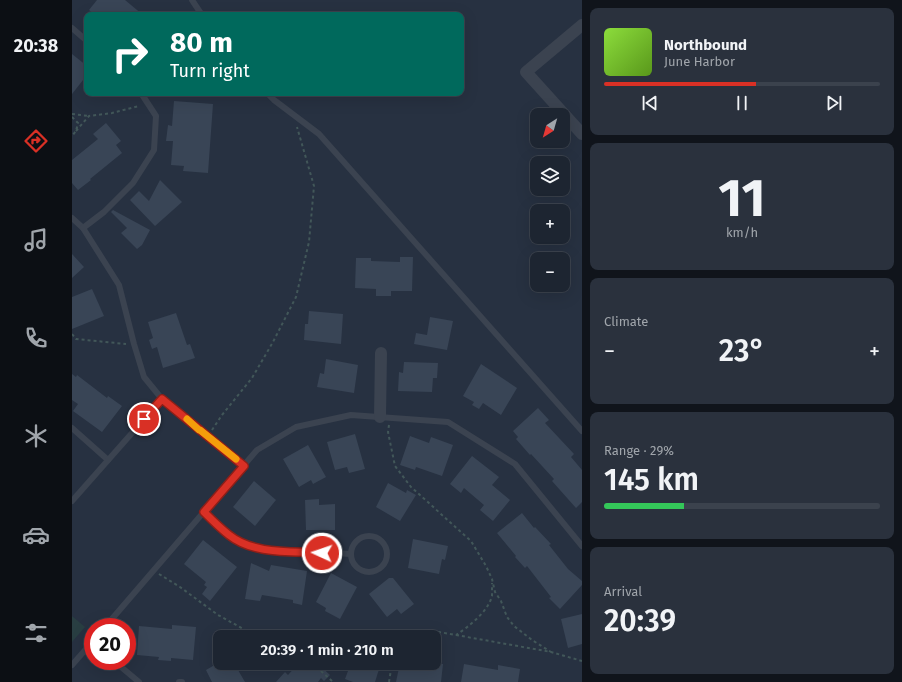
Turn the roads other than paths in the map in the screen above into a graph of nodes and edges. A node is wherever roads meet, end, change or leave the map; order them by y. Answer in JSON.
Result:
{"nodes":[{"id":1,"x":192,"y":0,"type":"edge"},
{"id":2,"x":200,"y":12,"type":"edge"},
{"id":3,"x":582,"y":25,"type":"edge"},
{"id":4,"x":72,"y":28,"type":"edge"},
{"id":5,"x":84,"y":38,"type":"edge"},
{"id":6,"x":143,"y":96,"type":"edge"},
{"id":7,"x":270,"y":96,"type":"edge"},
{"id":8,"x":582,"y":134,"type":"edge"},
{"id":9,"x":72,"y":218,"type":"edge"},
{"id":10,"x":83,"y":228,"type":"junction"},
{"id":11,"x":381,"y":353,"type":"dead end"},
{"id":12,"x":162,"y":399,"type":"junction"},
{"id":13,"x":385,"y":418,"type":"junction"},
{"id":14,"x":72,"y":428,"type":"edge"},
{"id":15,"x":582,"y":431,"type":"edge"},
{"id":16,"x":108,"y":460,"type":"junction"},
{"id":17,"x":244,"y":466,"type":"junction"},
{"id":18,"x":72,"y":501,"type":"edge"},
{"id":19,"x":204,"y":512,"type":"junction"},
{"id":20,"x":582,"y":546,"type":"edge"},
{"id":21,"x":351,"y":554,"type":"junction"},
{"id":22,"x":113,"y":618,"type":"edge"},
{"id":23,"x":84,"y":652,"type":"edge"},
{"id":24,"x":72,"y":665,"type":"edge"},
{"id":25,"x":125,"y":670,"type":"edge"},
{"id":26,"x":139,"y":682,"type":"edge"},
{"id":27,"x":179,"y":682,"type":"edge"},
{"id":28,"x":182,"y":682,"type":"edge"}],
"edges":[{"from":1,"to":2,"type":"lane"},
{"from":3,"to":8,"type":"street"},
{"from":4,"to":5,"type":"lane"},
{"from":6,"to":10,"type":"lane"},
{"from":7,"to":15,"type":"lane"},
{"from":9,"to":10,"type":"lane"},
{"from":10,"to":12,"type":"lane"},
{"from":11,"to":13,"type":"street"},
{"from":12,"to":16,"type":"lane"},
{"from":12,"to":17,"type":"lane"},
{"from":13,"to":17,"type":"lane"},
{"from":13,"to":20,"type":"lane"},
{"from":14,"to":16,"type":"lane"},
{"from":16,"to":18,"type":"lane"},
{"from":17,"to":19,"type":"lane"},
{"from":19,"to":21,"type":"lane"},
{"from":19,"to":22,"type":"lane"},
{"from":21,"to":21,"type":"lane"},
{"from":23,"to":24,"type":"lane"},
{"from":25,"to":26,"type":"lane"},
{"from":27,"to":28,"type":"lane"}]}
